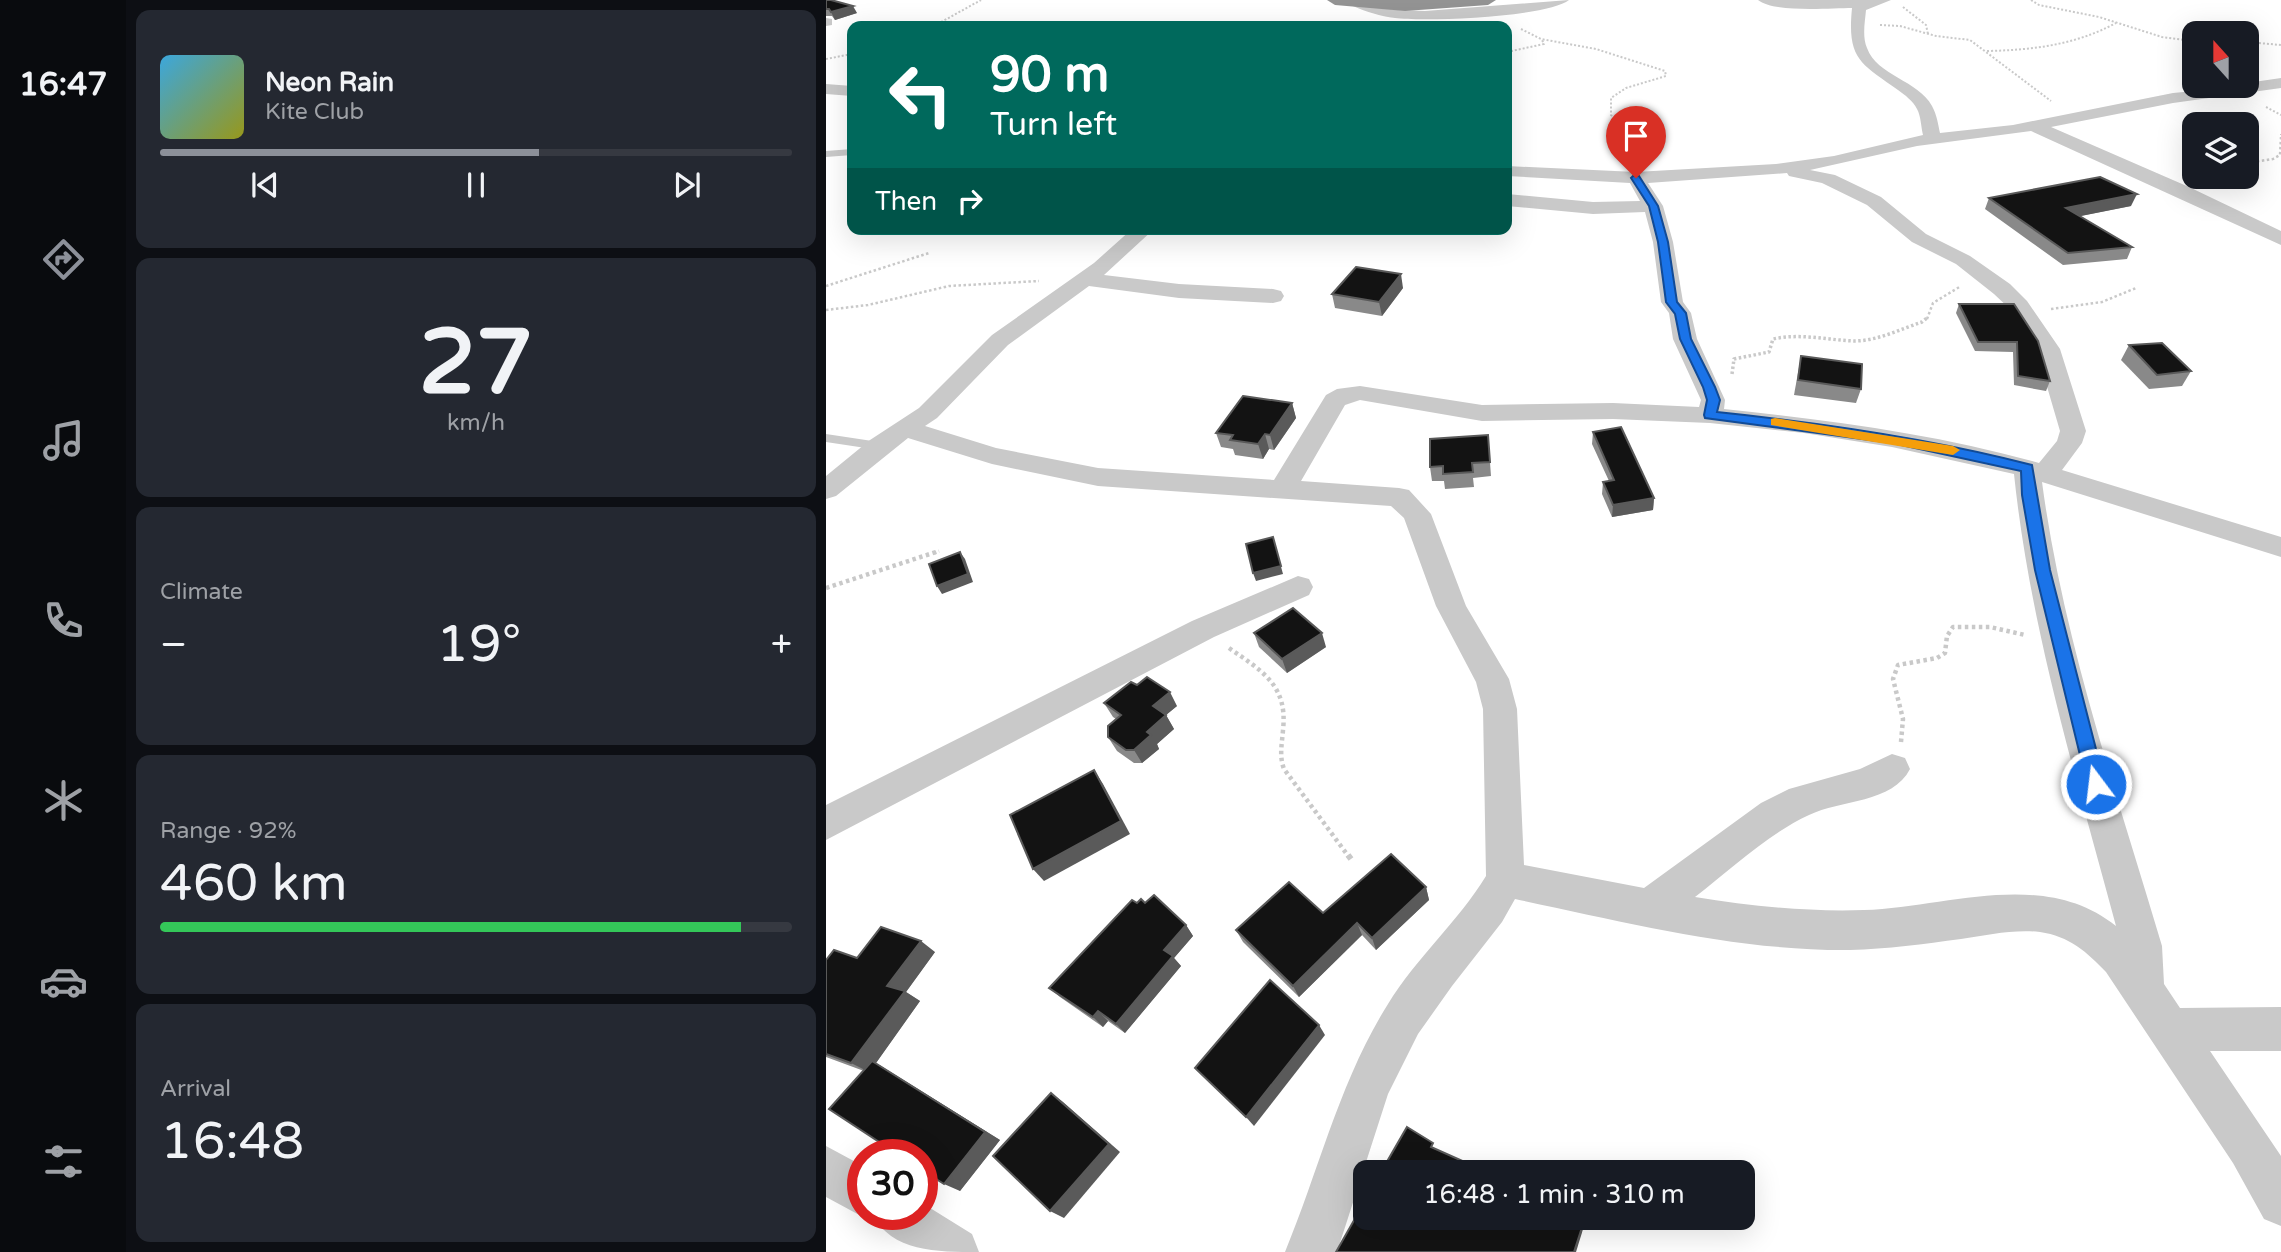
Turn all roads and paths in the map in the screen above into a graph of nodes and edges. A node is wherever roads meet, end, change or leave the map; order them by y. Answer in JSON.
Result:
{"nodes":[{"id":1,"x":981,"y":0,"type":"edge"},
{"id":2,"x":1335,"y":0,"type":"edge"},
{"id":3,"x":1488,"y":0,"type":"edge"},
{"id":4,"x":1562,"y":0,"type":"edge"},
{"id":5,"x":1765,"y":0,"type":"edge"},
{"id":6,"x":2031,"y":0,"type":"edge"},
{"id":7,"x":1890,"y":1,"type":"edge"},
{"id":8,"x":1359,"y":4,"type":"junction"},
{"id":9,"x":1861,"y":4,"type":"junction"},
{"id":10,"x":945,"y":21,"type":"edge"},
{"id":11,"x":2116,"y":23,"type":"junction"},
{"id":12,"x":1857,"y":24,"type":"junction"},
{"id":13,"x":1518,"y":27,"type":"dead end"},
{"id":14,"x":1928,"y":34,"type":"junction"},
{"id":15,"x":1541,"y":39,"type":"junction"},
{"id":16,"x":2182,"y":40,"type":"edge"},
{"id":17,"x":2259,"y":43,"type":"edge"},
{"id":18,"x":2281,"y":45,"type":"edge"},
{"id":19,"x":1512,"y":51,"type":"edge"},
{"id":20,"x":1986,"y":51,"type":"junction"},
{"id":21,"x":847,"y":55,"type":"edge"},
{"id":22,"x":826,"y":59,"type":"edge"},
{"id":23,"x":2281,"y":83,"type":"edge"},
{"id":24,"x":826,"y":89,"type":"edge"},
{"id":25,"x":847,"y":91,"type":"edge"},
{"id":26,"x":2084,"y":115,"type":"junction"},
{"id":27,"x":2033,"y":125,"type":"junction"},
{"id":28,"x":2281,"y":134,"type":"edge"},
{"id":29,"x":1933,"y":139,"type":"junction"},
{"id":30,"x":847,"y":152,"type":"edge"},
{"id":31,"x":826,"y":154,"type":"edge"},
{"id":32,"x":2259,"y":161,"type":"edge"},
{"id":33,"x":1776,"y":169,"type":"junction"},
{"id":34,"x":1512,"y":172,"type":"edge"},
{"id":35,"x":1640,"y":178,"type":"junction"},
{"id":36,"x":1512,"y":200,"type":"edge"},
{"id":37,"x":1653,"y":206,"type":"junction"},
{"id":38,"x":1137,"y":235,"type":"edge"},
{"id":39,"x":2281,"y":239,"type":"edge"},
{"id":40,"x":929,"y":253,"type":"dead end"},
{"id":41,"x":1983,"y":274,"type":"junction"},
{"id":42,"x":1085,"y":279,"type":"junction"},
{"id":43,"x":826,"y":286,"type":"edge"},
{"id":44,"x":2136,"y":288,"type":"dead end"},
{"id":45,"x":1273,"y":296,"type":"dead end"},
{"id":46,"x":2019,"y":306,"type":"junction"},
{"id":47,"x":826,"y":310,"type":"edge"},
{"id":48,"x":1712,"y":408,"type":"junction"},
{"id":49,"x":826,"y":438,"type":"edge"},
{"id":50,"x":893,"y":438,"type":"junction"},
{"id":51,"x":2036,"y":470,"type":"junction"},
{"id":52,"x":1283,"y":488,"type":"junction"},
{"id":53,"x":826,"y":490,"type":"edge"},
{"id":54,"x":2281,"y":547,"type":"edge"},
{"id":55,"x":939,"y":551,"type":"dead end"},
{"id":56,"x":1298,"y":587,"type":"dead end"},
{"id":57,"x":826,"y":588,"type":"edge"},
{"id":58,"x":1203,"y":629,"type":"junction"},
{"id":59,"x":2057,"y":635,"type":"junction"},
{"id":60,"x":1892,"y":769,"type":"joint"},
{"id":61,"x":826,"y":823,"type":"edge"},
{"id":62,"x":1354,"y":863,"type":"dead end"},
{"id":63,"x":1505,"y":879,"type":"junction"},
{"id":64,"x":1649,"y":908,"type":"junction"},
{"id":65,"x":2143,"y":993,"type":"junction"},
{"id":66,"x":2281,"y":1029,"type":"edge"},
{"id":67,"x":2170,"y":1030,"type":"junction"},
{"id":68,"x":826,"y":1170,"type":"edge"},
{"id":69,"x":847,"y":1183,"type":"edge"},
{"id":70,"x":2281,"y":1202,"type":"edge"},
{"id":71,"x":920,"y":1230,"type":"edge"},
{"id":72,"x":954,"y":1252,"type":"edge"},
{"id":73,"x":1310,"y":1252,"type":"edge"}],
"edges":[{"from":1,"to":10,"type":"path"},
{"from":2,"to":8,"type":"highway"},
{"from":3,"to":8,"type":"highway"},
{"from":4,"to":8,"type":"street"},
{"from":5,"to":9,"type":"street"},
{"from":6,"to":11,"type":"path"},
{"from":7,"to":9,"type":"street"},
{"from":7,"to":14,"type":"path"},
{"from":9,"to":12,"type":"street"},
{"from":11,"to":16,"type":"path"},
{"from":11,"to":20,"type":"path"},
{"from":12,"to":14,"type":"path"},
{"from":12,"to":29,"type":"street"},
{"from":13,"to":15,"type":"path"},
{"from":14,"to":20,"type":"path"},
{"from":15,"to":19,"type":"path"},
{"from":15,"to":35,"type":"path"},
{"from":17,"to":18,"type":"path"},
{"from":20,"to":26,"type":"path"},
{"from":21,"to":22,"type":"path"},
{"from":23,"to":26,"type":"street"},
{"from":24,"to":25,"type":"street"},
{"from":26,"to":27,"type":"street"},
{"from":27,"to":29,"type":"street"},
{"from":27,"to":39,"type":"street"},
{"from":28,"to":32,"type":"path"},
{"from":29,"to":33,"type":"street"},
{"from":30,"to":31,"type":"lane"},
{"from":33,"to":35,"type":"street"},
{"from":33,"to":41,"type":"street"},
{"from":34,"to":35,"type":"street"},
{"from":35,"to":37,"type":"street"},
{"from":36,"to":37,"type":"street"},
{"from":37,"to":48,"type":"street"},
{"from":38,"to":42,"type":"street"},
{"from":40,"to":43,"type":"path"},
{"from":41,"to":46,"type":"street"},
{"from":41,"to":48,"type":"path"},
{"from":42,"to":45,"type":"street"},
{"from":42,"to":47,"type":"path"},
{"from":42,"to":50,"type":"street"},
{"from":44,"to":46,"type":"path"},
{"from":46,"to":51,"type":"street"},
{"from":48,"to":51,"type":"street"},
{"from":48,"to":52,"type":"street"},
{"from":49,"to":50,"type":"lane"},
{"from":50,"to":52,"type":"street"},
{"from":50,"to":53,"type":"street"},
{"from":51,"to":54,"type":"street"},
{"from":51,"to":59,"type":"street"},
{"from":52,"to":63,"type":"street"},
{"from":55,"to":57,"type":"path"},
{"from":56,"to":58,"type":"street"},
{"from":58,"to":61,"type":"street"},
{"from":58,"to":62,"type":"path"},
{"from":59,"to":60,"type":"path"},
{"from":59,"to":65,"type":"street"},
{"from":60,"to":64,"type":"street"},
{"from":63,"to":64,"type":"street"},
{"from":63,"to":73,"type":"street"},
{"from":64,"to":65,"type":"street"},
{"from":65,"to":67,"type":"street"},
{"from":66,"to":67,"type":"street"},
{"from":67,"to":70,"type":"street"},
{"from":68,"to":69,"type":"street"},
{"from":71,"to":72,"type":"street"}]}
